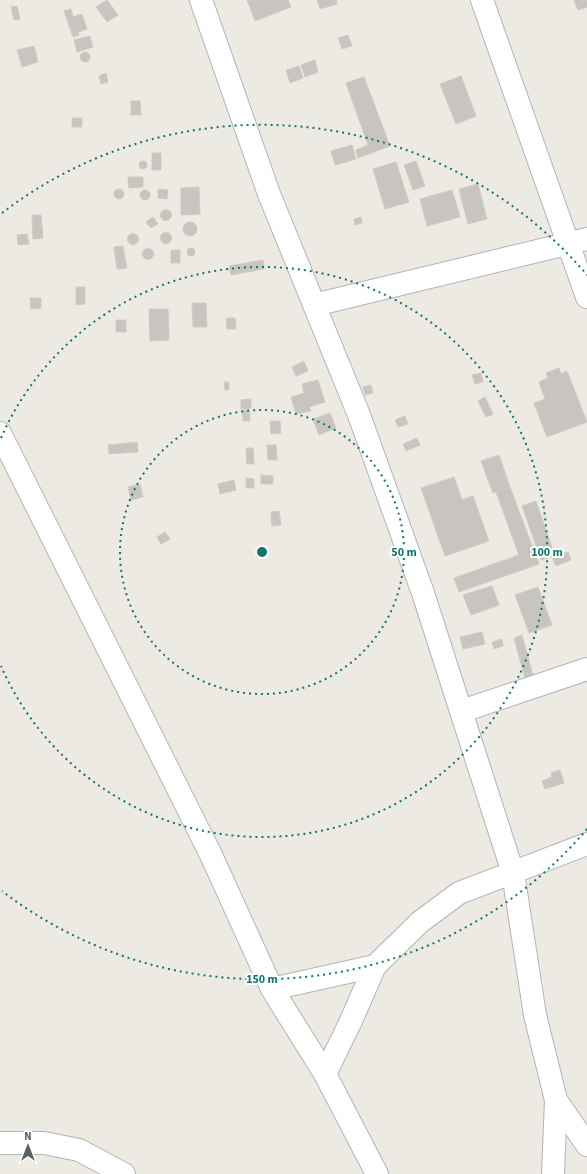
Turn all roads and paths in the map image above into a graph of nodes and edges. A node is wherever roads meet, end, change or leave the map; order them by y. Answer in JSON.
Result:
{"nodes":[{"id":1,"x":201,"y":0,"type":"edge"},
{"id":2,"x":482,"y":0,"type":"edge"},
{"id":3,"x":578,"y":241,"type":"edge"},
{"id":4,"x":587,"y":297,"type":"edge"},
{"id":5,"x":314,"y":305,"type":"junction"},
{"id":6,"x":0,"y":433,"type":"edge"},
{"id":7,"x":587,"y":669,"type":"edge"},
{"id":8,"x":462,"y":711,"type":"junction"},
{"id":9,"x":587,"y":844,"type":"edge"},
{"id":10,"x":513,"y":873,"type":"junction"},
{"id":11,"x":375,"y":966,"type":"junction"},
{"id":12,"x":272,"y":989,"type":"junction"},
{"id":13,"x":324,"y":1074,"type":"junction"},
{"id":14,"x":556,"y":1100,"type":"junction"},
{"id":15,"x":0,"y":1143,"type":"edge"},
{"id":16,"x":587,"y":1145,"type":"edge"},
{"id":17,"x":124,"y":1174,"type":"edge"},
{"id":18,"x":377,"y":1174,"type":"edge"},
{"id":19,"x":553,"y":1174,"type":"edge"}],
"edges":[{"from":1,"to":5,"type":"street"},
{"from":2,"to":3,"type":"street"},
{"from":3,"to":4,"type":"street"},
{"from":3,"to":5,"type":"street"},
{"from":5,"to":8,"type":"street"},
{"from":6,"to":12,"type":"street"},
{"from":7,"to":8,"type":"street"},
{"from":8,"to":10,"type":"street"},
{"from":9,"to":10,"type":"street"},
{"from":10,"to":11,"type":"street"},
{"from":10,"to":14,"type":"street"},
{"from":11,"to":12,"type":"street"},
{"from":11,"to":13,"type":"street"},
{"from":12,"to":13,"type":"street"},
{"from":13,"to":18,"type":"street"},
{"from":14,"to":16,"type":"street"},
{"from":14,"to":19,"type":"street"},
{"from":15,"to":17,"type":"street"}]}
